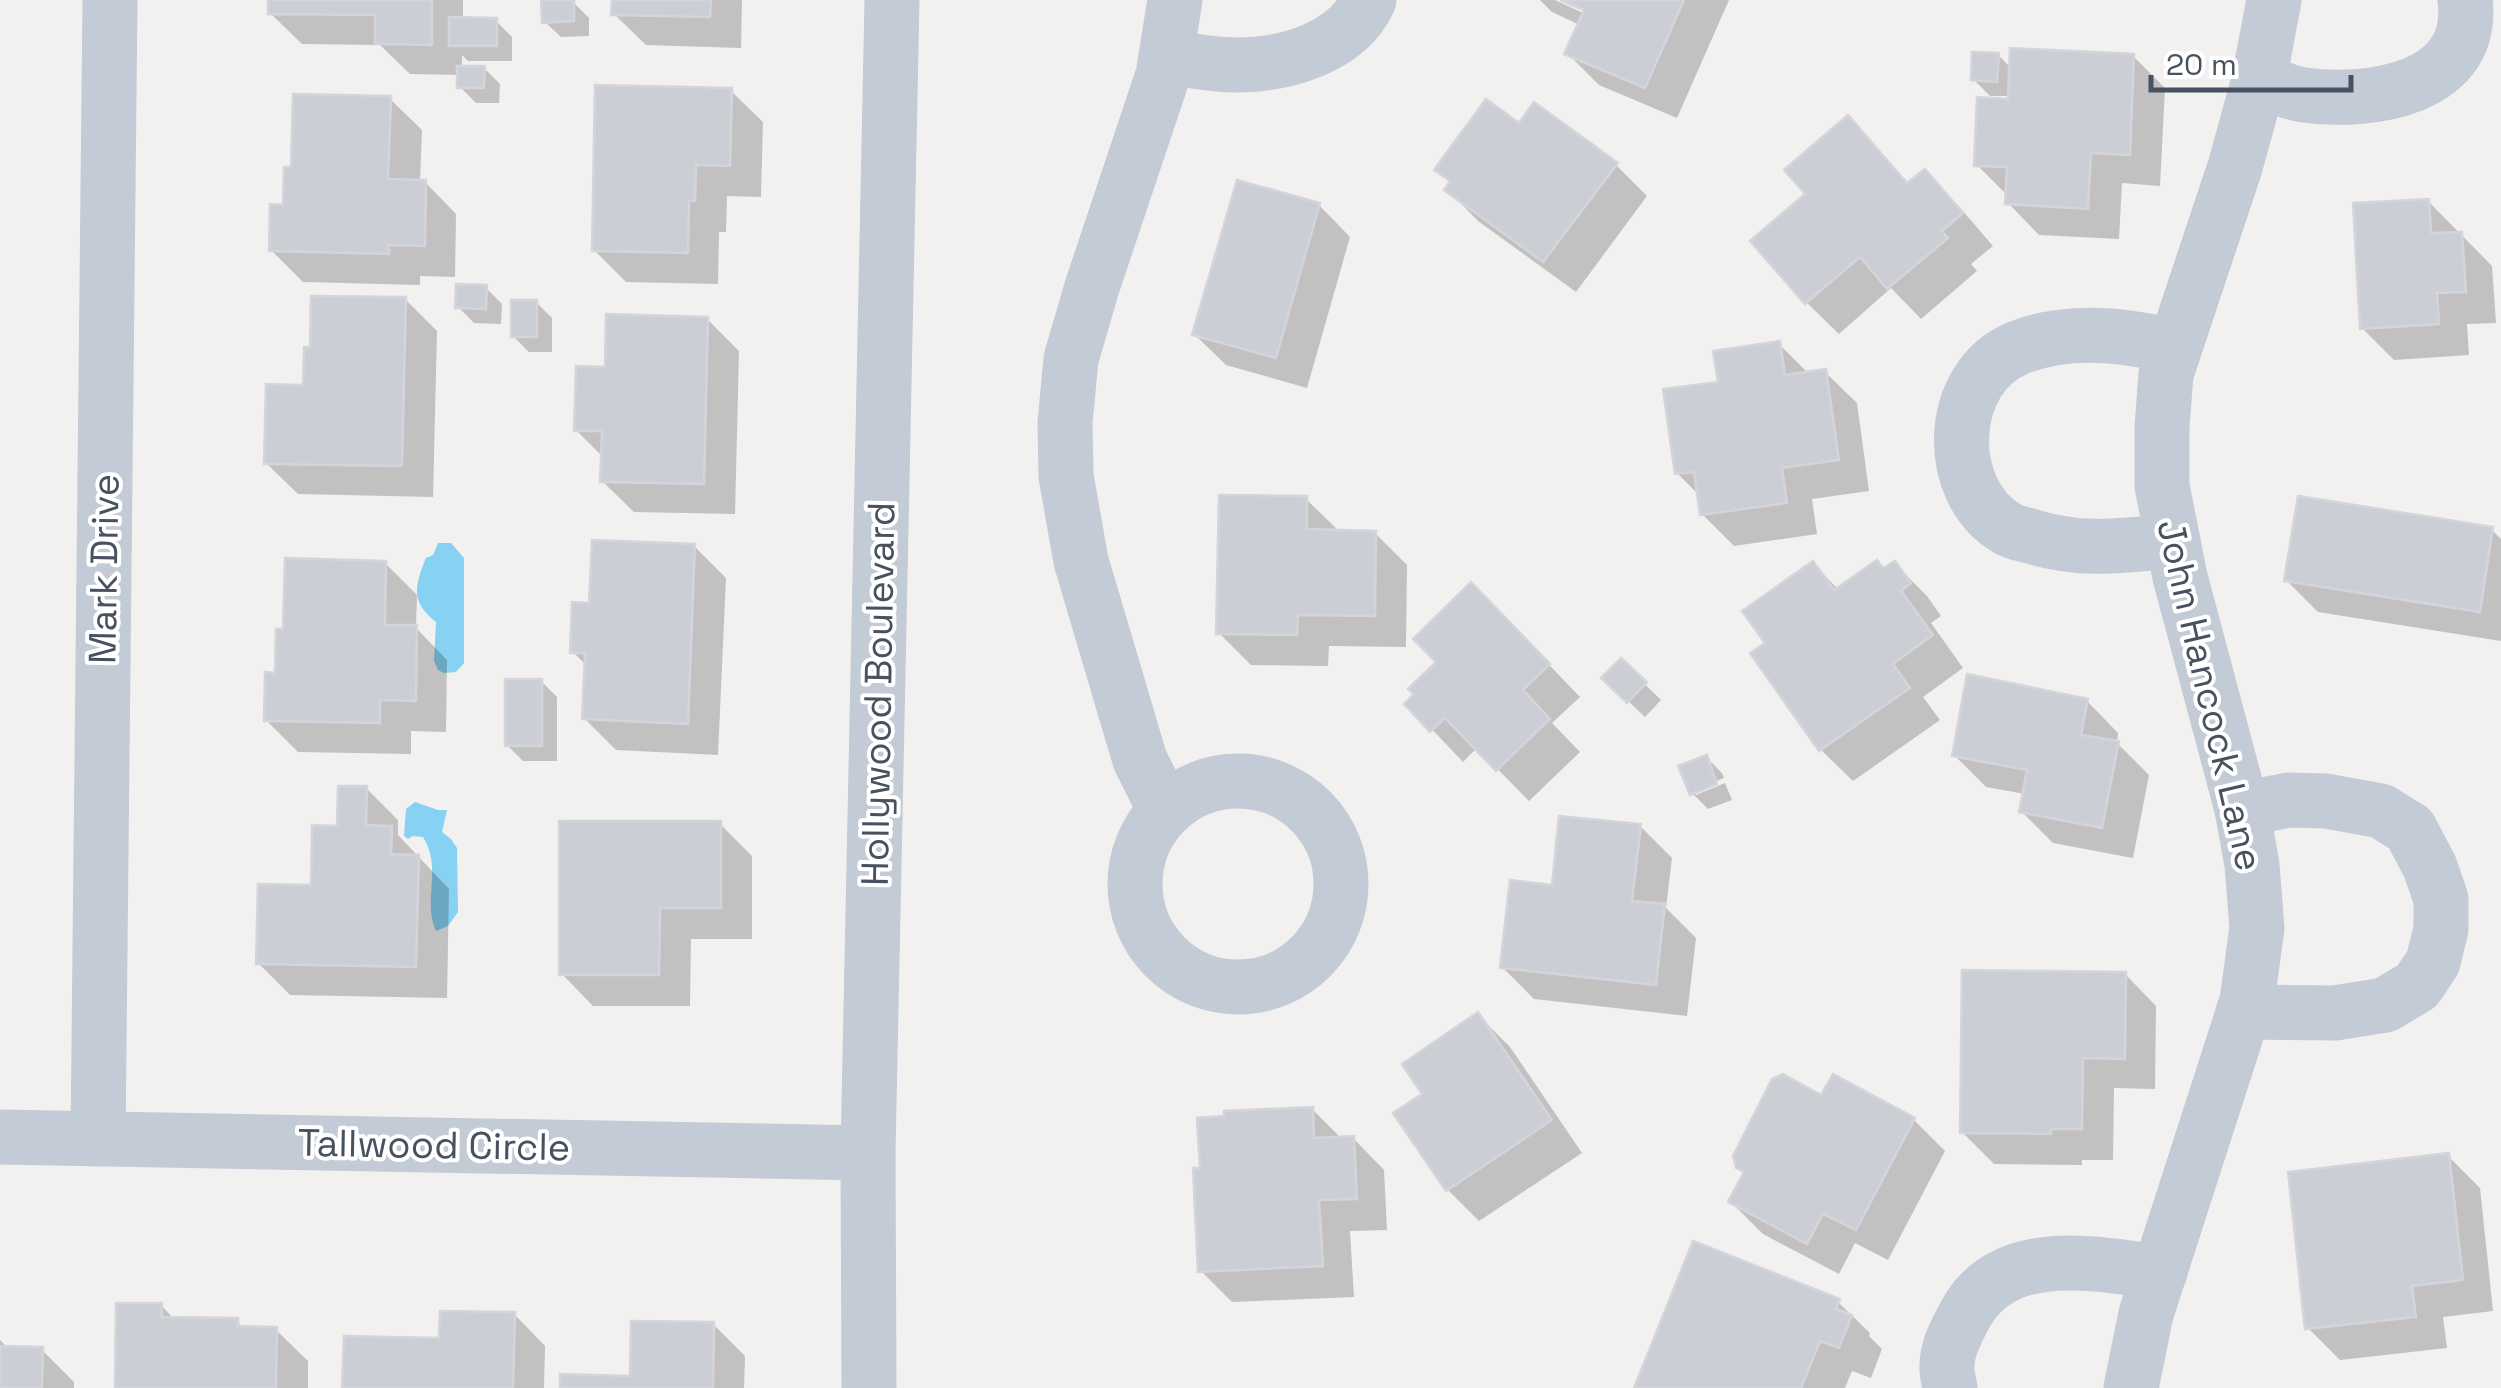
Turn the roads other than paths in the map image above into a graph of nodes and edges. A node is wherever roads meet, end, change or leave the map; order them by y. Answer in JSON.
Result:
{"nodes":[{"id":1,"x":110,"y":0,"type":"edge"},
{"id":2,"x":892,"y":0,"type":"edge"},
{"id":3,"x":1175,"y":0,"type":"edge"},
{"id":4,"x":1369,"y":0,"type":"edge"},
{"id":5,"x":2274,"y":0,"type":"edge"},
{"id":6,"x":2465,"y":0,"type":"edge"},
{"id":7,"x":1166,"y":57,"type":"junction"},
{"id":8,"x":2259,"y":80,"type":"junction"},
{"id":9,"x":2175,"y":347,"type":"junction"},
{"id":10,"x":2173,"y":541,"type":"junction"},
{"id":11,"x":2242,"y":809,"type":"junction"},
{"id":12,"x":1165,"y":810,"type":"dead end"},
{"id":13,"x":2243,"y":1012,"type":"junction"},
{"id":14,"x":0,"y":1137,"type":"edge"},
{"id":15,"x":98,"y":1139,"type":"junction"},
{"id":16,"x":868,"y":1154,"type":"junction"},
{"id":17,"x":2160,"y":1272,"type":"junction"},
{"id":18,"x":869,"y":1388,"type":"edge"},
{"id":19,"x":1950,"y":1388,"type":"edge"},
{"id":20,"x":2131,"y":1388,"type":"edge"}],
"edges":[{"from":1,"to":15,"type":"street","name":"Mark Drive"},
{"from":2,"to":16,"type":"street","name":"Hollywood Boulevard"},
{"from":3,"to":7,"type":"street"},
{"from":4,"to":7,"type":"street"},
{"from":5,"to":8,"type":"street","name":"John Hancock Lane"},
{"from":6,"to":8,"type":"street"},
{"from":7,"to":12,"type":"street"},
{"from":8,"to":9,"type":"street","name":"John Hancock Lane"},
{"from":9,"to":10,"type":"street","name":"John Hancock Lane"},
{"from":9,"to":10,"type":"street"},
{"from":10,"to":11,"type":"street","name":"John Hancock Lane"},
{"from":11,"to":13,"type":"street","name":"John Hancock Lane"},
{"from":11,"to":13,"type":"street"},
{"from":13,"to":17,"type":"street","name":"John Hancock Lane"},
{"from":14,"to":15,"type":"street","name":"Tallwood Circle"},
{"from":15,"to":16,"type":"street","name":"Tallwood Circle"},
{"from":16,"to":18,"type":"street","name":"Hollywood Boulevard"},
{"from":17,"to":19,"type":"street"},
{"from":17,"to":20,"type":"street","name":"John Hancock Lane"}]}
